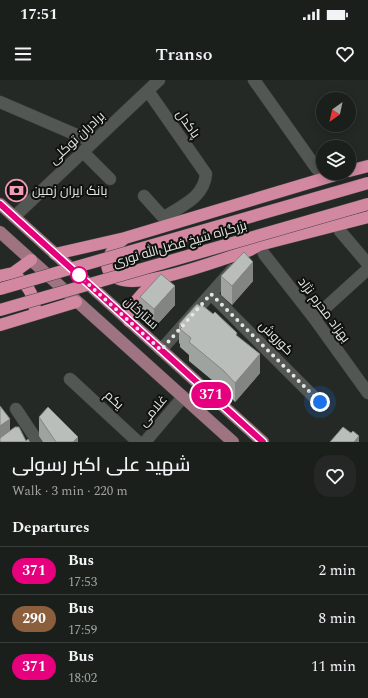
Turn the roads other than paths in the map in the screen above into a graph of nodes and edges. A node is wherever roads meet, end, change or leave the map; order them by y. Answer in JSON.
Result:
{"nodes":[{"id":1,"x":254,"y":80,"type":"edge"},
{"id":2,"x":152,"y":84,"type":"edge"},
{"id":3,"x":0,"y":102,"type":"edge"},
{"id":4,"x":93,"y":142,"type":"junction"},
{"id":5,"x":83,"y":152,"type":"junction"},
{"id":6,"x":368,"y":166,"type":"edge"},
{"id":7,"x":316,"y":169,"type":"dead end"},
{"id":8,"x":356,"y":169,"type":"edge"},
{"id":9,"x":110,"y":179,"type":"dead end"},
{"id":10,"x":319,"y":180,"type":"edge"},
{"id":11,"x":368,"y":183,"type":"edge"},
{"id":12,"x":144,"y":196,"type":"dead end"},
{"id":13,"x":0,"y":204,"type":"edge"},
{"id":14,"x":368,"y":204,"type":"edge"},
{"id":15,"x":14,"y":217,"type":"junction"},
{"id":16,"x":368,"y":217,"type":"edge"},
{"id":17,"x":340,"y":231,"type":"dead end"},
{"id":18,"x":0,"y":232,"type":"edge"},
{"id":19,"x":125,"y":238,"type":"junction"},
{"id":20,"x":250,"y":250,"type":"junction"},
{"id":21,"x":55,"y":254,"type":"junction"},
{"id":22,"x":264,"y":254,"type":"dead end"},
{"id":23,"x":31,"y":260,"type":"junction"},
{"id":24,"x":368,"y":264,"type":"edge"},
{"id":25,"x":368,"y":269,"type":"edge"},
{"id":26,"x":12,"y":273,"type":"junction"},
{"id":27,"x":0,"y":276,"type":"edge"},
{"id":28,"x":162,"y":278,"type":"junction"},
{"id":29,"x":0,"y":289,"type":"edge"},
{"id":30,"x":211,"y":294,"type":"junction"},
{"id":31,"x":76,"y":302,"type":"junction"},
{"id":32,"x":0,"y":310,"type":"edge"},
{"id":33,"x":36,"y":313,"type":"junction"},
{"id":34,"x":314,"y":318,"type":"junction"},
{"id":35,"x":129,"y":321,"type":"junction"},
{"id":36,"x":0,"y":325,"type":"edge"},
{"id":37,"x":161,"y":350,"type":"junction"},
{"id":38,"x":70,"y":379,"type":"dead end"},
{"id":39,"x":366,"y":385,"type":"edge"},
{"id":40,"x":183,"y":397,"type":"junction"},
{"id":41,"x":320,"y":402,"type":"dead end"},
{"id":42,"x":16,"y":410,"type":"dead end"},
{"id":43,"x":38,"y":442,"type":"edge"},
{"id":44,"x":138,"y":442,"type":"edge"},
{"id":45,"x":145,"y":442,"type":"edge"},
{"id":46,"x":233,"y":442,"type":"edge"},
{"id":47,"x":263,"y":442,"type":"edge"}],
"edges":[{"from":1,"to":7,"type":"street"},
{"from":2,"to":4,"type":"street","name":"برادران توکلی"},
{"from":2,"to":12,"type":"street","name":"پاکدل"},
{"from":3,"to":4,"type":"street"},
{"from":4,"to":5,"type":"street","name":"برادران توکلی"},
{"from":5,"to":9,"type":"street"},
{"from":5,"to":15,"type":"street","name":"برادران توکلی"},
{"from":6,"to":8,"type":"highway"},
{"from":10,"to":19,"type":"highway"},
{"from":11,"to":29,"type":"highway","name":"بزرگراه شیخ فضل‌الله نوری","bridge":true},
{"from":13,"to":15,"type":"main road","name":"ستارخان"},
{"from":14,"to":32,"type":"highway","name":"بزرگراه شیخ فضل‌الله نوری","bridge":true},
{"from":15,"to":21,"type":"main road","name":"ستارخان"},
{"from":16,"to":20,"type":"highway"},
{"from":17,"to":24,"type":"street"},
{"from":18,"to":23,"type":"main road"},
{"from":19,"to":21,"type":"highway"},
{"from":19,"to":28,"type":"highway"},
{"from":20,"to":28,"type":"highway"},
{"from":20,"to":30,"type":"street"},
{"from":21,"to":35,"type":"main road","name":"ستارخان"},
{"from":22,"to":34,"type":"street","name":"بهزاد محرم نژاد"},
{"from":23,"to":26,"type":"highway"},
{"from":23,"to":31,"type":"main road"},
{"from":25,"to":34,"type":"street"},
{"from":26,"to":27,"type":"highway"},
{"from":26,"to":33,"type":"highway"},
{"from":28,"to":35,"type":"highway"},
{"from":30,"to":37,"type":"street"},
{"from":30,"to":41,"type":"street","name":"کوروش"},
{"from":31,"to":33,"type":"highway"},
{"from":31,"to":40,"type":"main road"},
{"from":33,"to":36,"type":"highway"},
{"from":34,"to":39,"type":"street","name":"بهزاد محرم نژاد"},
{"from":35,"to":37,"type":"main road","name":"ستارخان"},
{"from":37,"to":47,"type":"main road","name":"ستارخان"},
{"from":38,"to":44,"type":"street","name":"یکم"},
{"from":40,"to":45,"type":"street","name":"غلامی"},
{"from":40,"to":46,"type":"main road"},
{"from":42,"to":43,"type":"street"}]}
